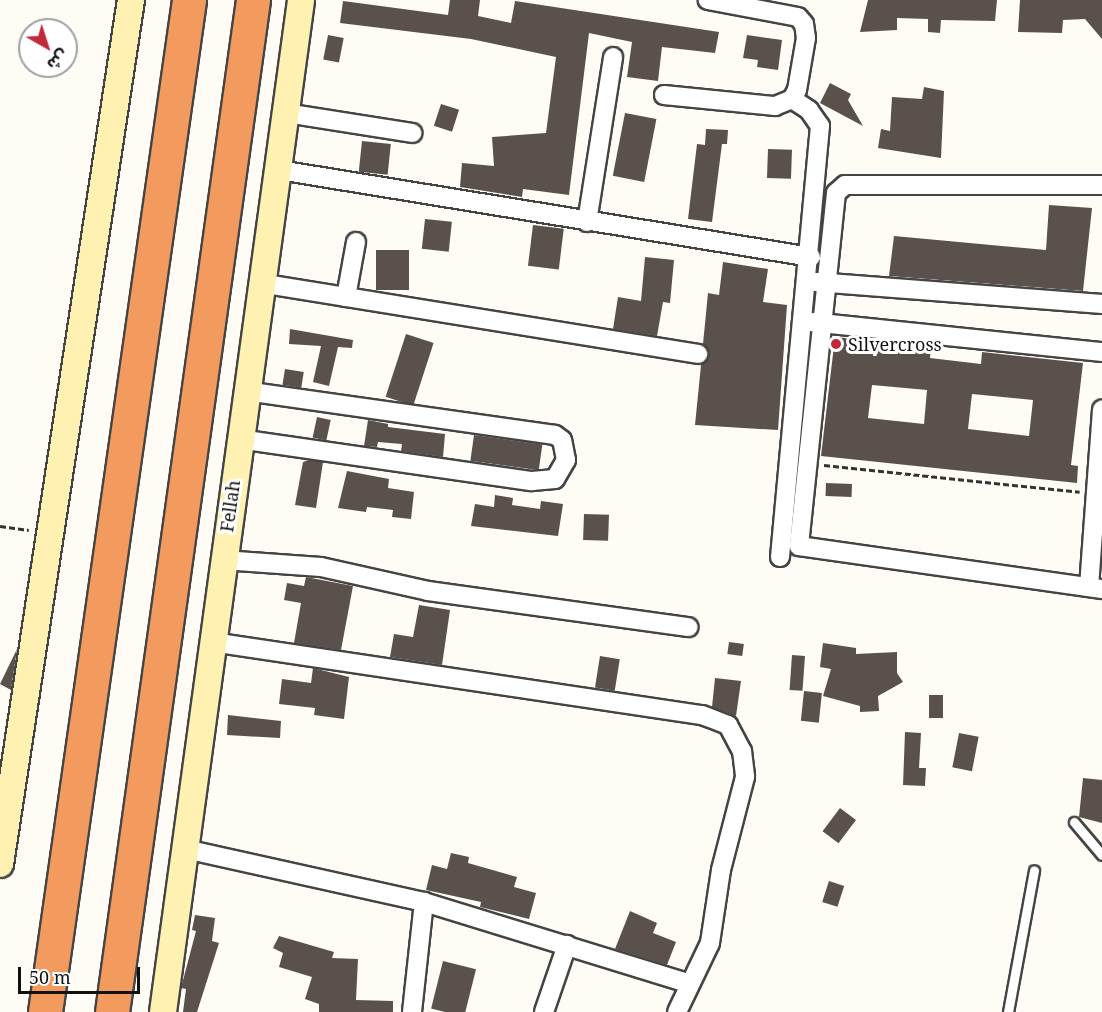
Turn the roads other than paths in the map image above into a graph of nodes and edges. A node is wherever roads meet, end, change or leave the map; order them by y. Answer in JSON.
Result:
{"nodes":[{"id":1,"x":130,"y":0,"type":"edge"},
{"id":2,"x":189,"y":0,"type":"edge"},
{"id":3,"x":253,"y":0,"type":"edge"},
{"id":4,"x":301,"y":0,"type":"edge"},
{"id":5,"x":708,"y":0,"type":"edge"},
{"id":6,"x":613,"y":57,"type":"dead end"},
{"id":7,"x":664,"y":95,"type":"dead end"},
{"id":8,"x":792,"y":99,"type":"junction"},
{"id":9,"x":286,"y":113,"type":"junction"},
{"id":10,"x":412,"y":133,"type":"dead end"},
{"id":11,"x":279,"y":170,"type":"junction"},
{"id":12,"x":1102,"y":185,"type":"edge"},
{"id":13,"x":587,"y":222,"type":"junction"},
{"id":14,"x":356,"y":242,"type":"dead end"},
{"id":15,"x":811,"y":256,"type":"junction"},
{"id":16,"x":817,"y":282,"type":"junction"},
{"id":17,"x":260,"y":283,"type":"junction"},
{"id":18,"x":346,"y":297,"type":"junction"},
{"id":19,"x":1102,"y":304,"type":"edge"},
{"id":20,"x":813,"y":322,"type":"junction"},
{"id":21,"x":1102,"y":352,"type":"edge"},
{"id":22,"x":698,"y":354,"type":"dead end"},
{"id":23,"x":246,"y":391,"type":"junction"},
{"id":24,"x":1102,"y":409,"type":"edge"},
{"id":25,"x":239,"y":439,"type":"junction"},
{"id":26,"x":780,"y":557,"type":"dead end"},
{"id":27,"x":223,"y":560,"type":"junction"},
{"id":28,"x":1095,"y":588,"type":"edge"},
{"id":29,"x":689,"y":627,"type":"dead end"},
{"id":30,"x":212,"y":642,"type":"junction"},
{"id":31,"x":1074,"y":822,"type":"dead end"},
{"id":32,"x":185,"y":849,"type":"junction"},
{"id":33,"x":1102,"y":855,"type":"edge"},
{"id":34,"x":0,"y":860,"type":"edge"},
{"id":35,"x":1034,"y":870,"type":"dead end"},
{"id":36,"x":424,"y":902,"type":"junction"},
{"id":37,"x":567,"y":945,"type":"junction"},
{"id":38,"x":688,"y":983,"type":"junction"},
{"id":39,"x":678,"y":1011,"type":"edge"},
{"id":40,"x":45,"y":1012,"type":"edge"},
{"id":41,"x":112,"y":1012,"type":"edge"},
{"id":42,"x":163,"y":1012,"type":"edge"},
{"id":43,"x":412,"y":1012,"type":"edge"},
{"id":44,"x":544,"y":1012,"type":"edge"},
{"id":45,"x":1008,"y":1012,"type":"edge"}],
"edges":[{"from":1,"to":34,"type":"street"},
{"from":2,"to":40,"type":"highway"},
{"from":3,"to":41,"type":"highway"},
{"from":4,"to":9,"type":"street","name":"Fellah"},
{"from":5,"to":8,"type":"street"},
{"from":6,"to":13,"type":"street"},
{"from":7,"to":8,"type":"street"},
{"from":8,"to":15,"type":"street"},
{"from":9,"to":10,"type":"street"},
{"from":9,"to":11,"type":"street","name":"Fellah"},
{"from":11,"to":13,"type":"street"},
{"from":11,"to":17,"type":"street","name":"Fellah"},
{"from":12,"to":16,"type":"street"},
{"from":13,"to":15,"type":"street"},
{"from":14,"to":18,"type":"street"},
{"from":15,"to":16,"type":"street"},
{"from":16,"to":19,"type":"street"},
{"from":16,"to":20,"type":"street"},
{"from":17,"to":18,"type":"street"},
{"from":17,"to":23,"type":"street","name":"Fellah"},
{"from":18,"to":22,"type":"street"},
{"from":20,"to":21,"type":"street"},
{"from":20,"to":26,"type":"street"},
{"from":20,"to":28,"type":"street"},
{"from":23,"to":25,"type":"street","name":"Fellah"},
{"from":23,"to":25,"type":"street"},
{"from":24,"to":28,"type":"street"},
{"from":25,"to":27,"type":"street","name":"Fellah"},
{"from":27,"to":29,"type":"street"},
{"from":27,"to":30,"type":"street","name":"Fellah"},
{"from":30,"to":32,"type":"street","name":"Fellah"},
{"from":30,"to":38,"type":"street"},
{"from":31,"to":33,"type":"lane"},
{"from":32,"to":36,"type":"street"},
{"from":32,"to":42,"type":"street","name":"Fellah"},
{"from":35,"to":45,"type":"lane"},
{"from":36,"to":37,"type":"street"},
{"from":36,"to":43,"type":"street"},
{"from":37,"to":38,"type":"street"},
{"from":37,"to":44,"type":"street"},
{"from":38,"to":39,"type":"street"}]}
